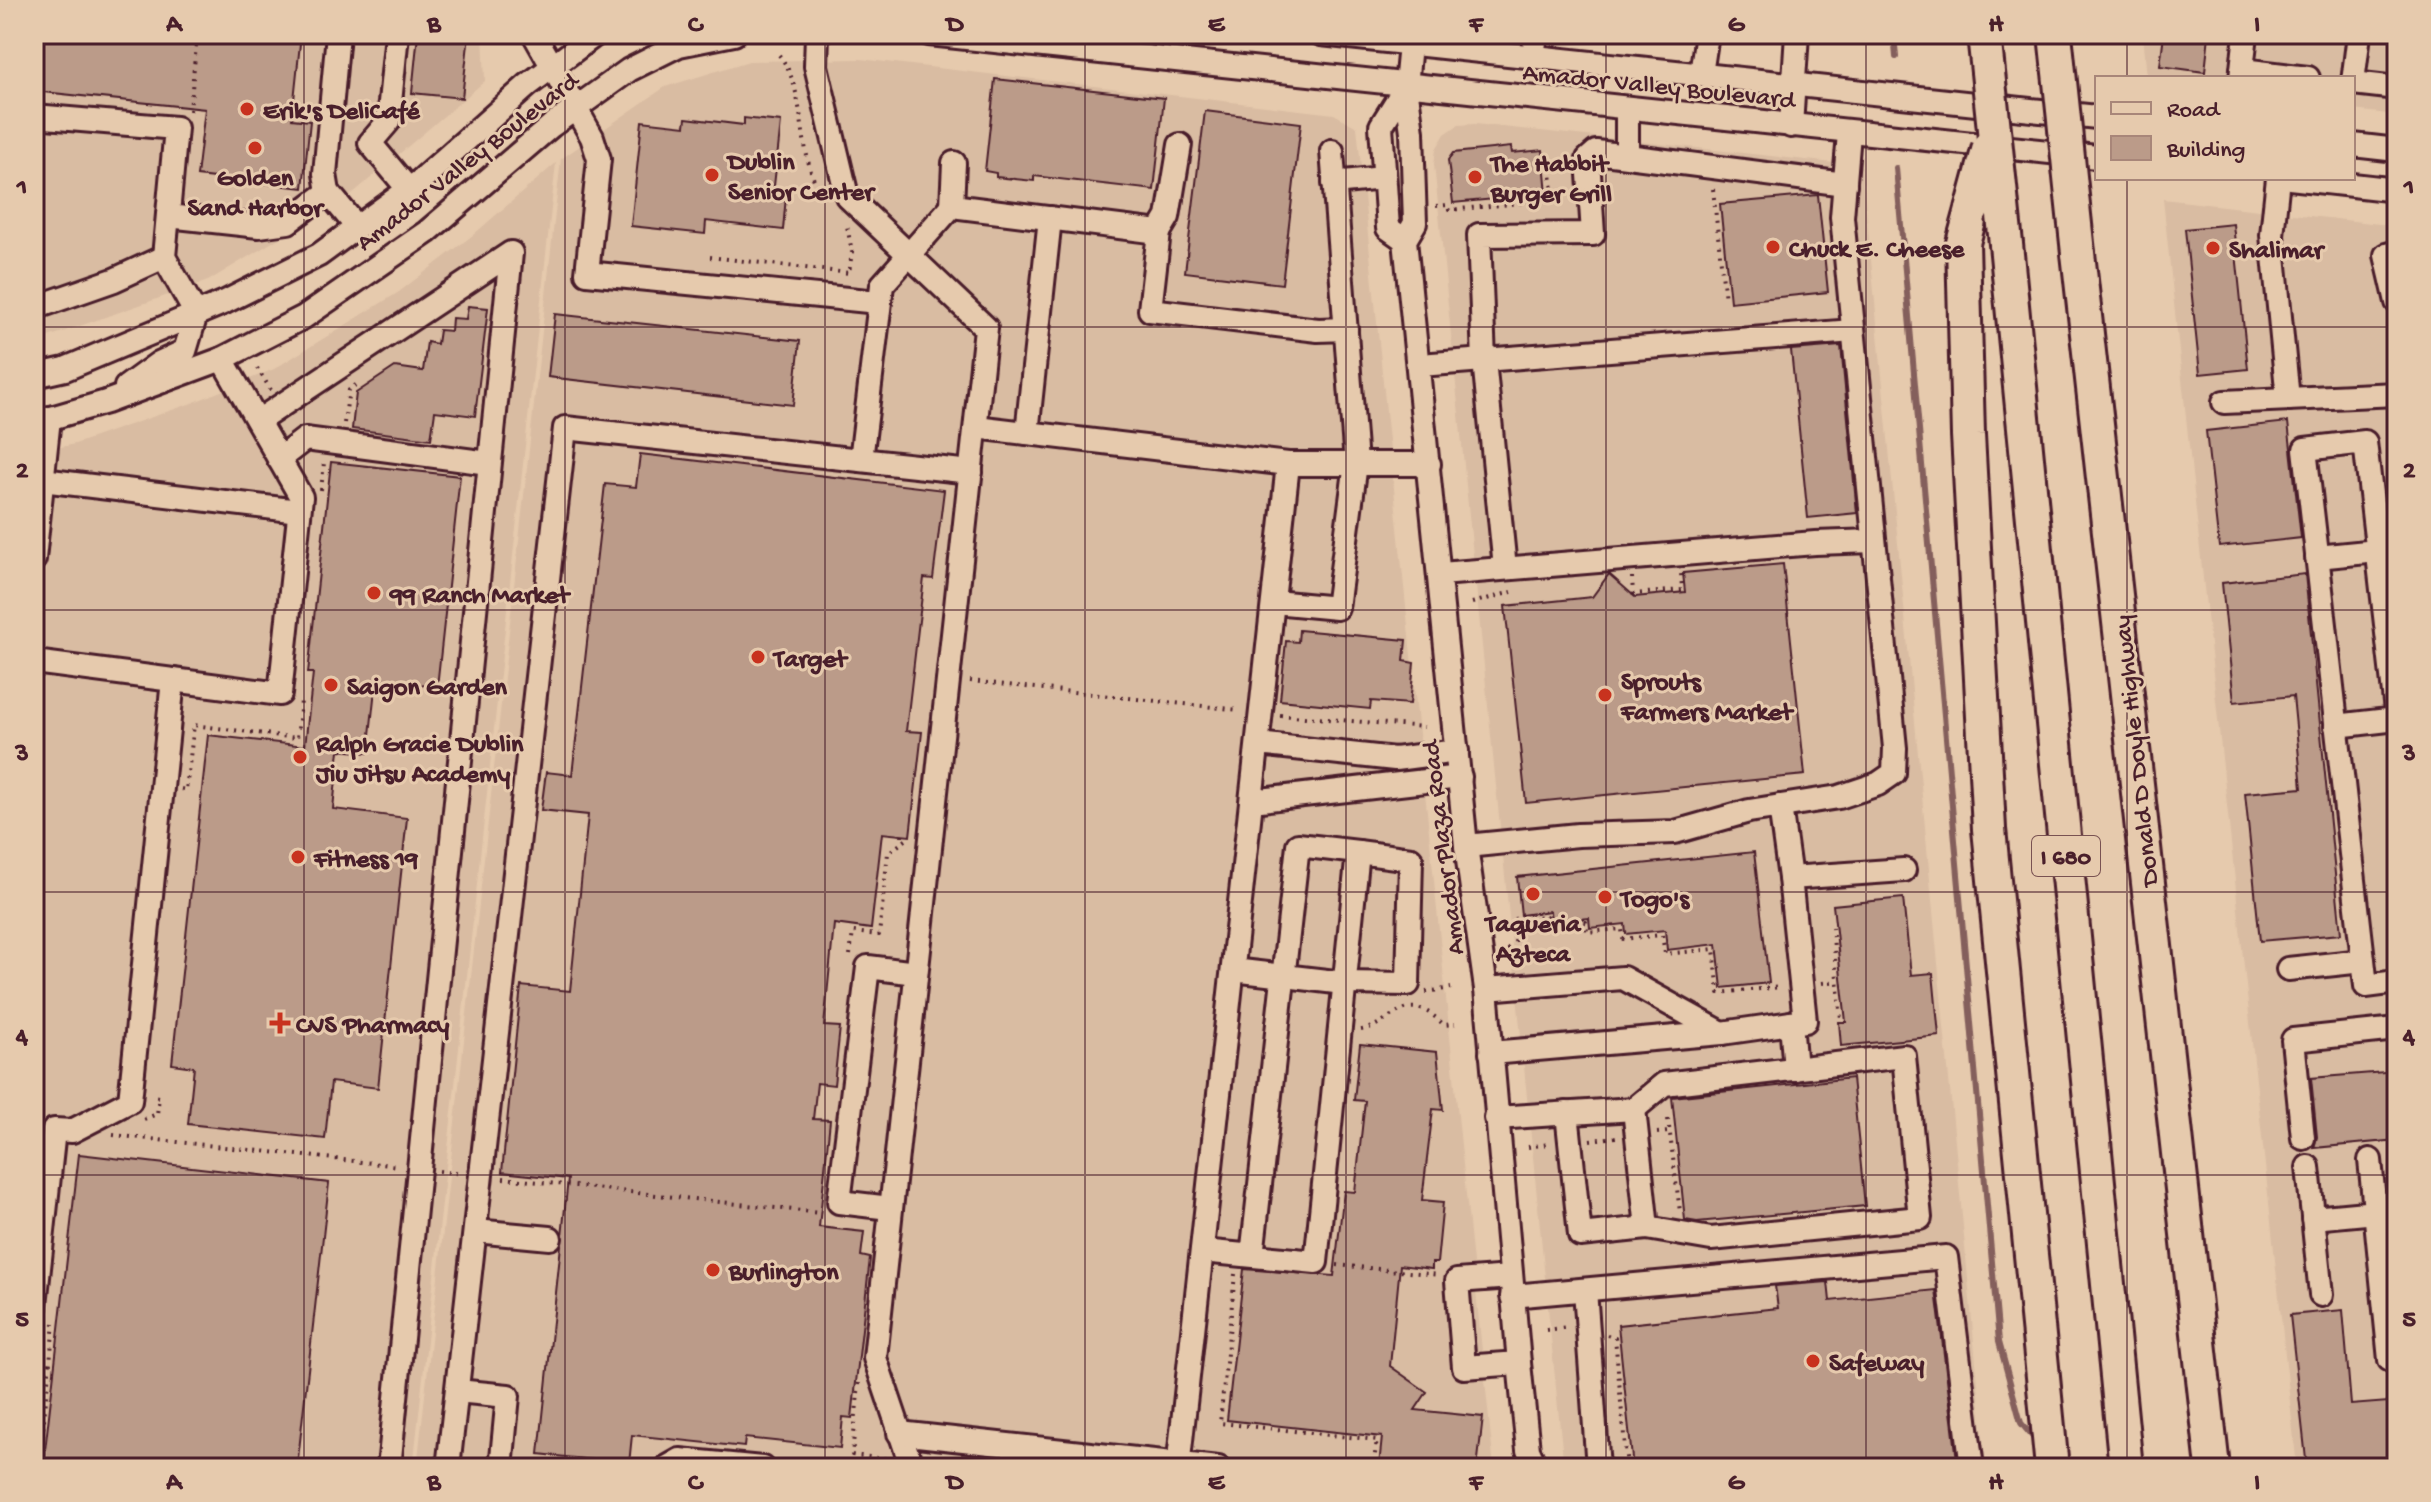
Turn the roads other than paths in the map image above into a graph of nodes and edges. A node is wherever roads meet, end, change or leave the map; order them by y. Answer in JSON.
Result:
{"nodes":[{"id":1,"x":338,"y":34,"type":"edge"},
{"id":2,"x":397,"y":34,"type":"edge"},
{"id":3,"x":534,"y":34,"type":"edge"},
{"id":4,"x":596,"y":34,"type":"edge"},
{"id":5,"x":734,"y":34,"type":"edge"},
{"id":6,"x":817,"y":34,"type":"edge"},
{"id":7,"x":929,"y":34,"type":"edge"},
{"id":8,"x":1321,"y":34,"type":"edge"},
{"id":9,"x":1536,"y":34,"type":"edge"},
{"id":10,"x":1707,"y":34,"type":"edge"},
{"id":11,"x":1797,"y":34,"type":"edge"},
{"id":12,"x":1984,"y":34,"type":"edge"},
{"id":13,"x":2055,"y":34,"type":"edge"},
{"id":14,"x":2246,"y":34,"type":"edge"},
{"id":15,"x":2359,"y":34,"type":"edge"},
{"id":16,"x":1411,"y":39,"type":"edge"},
{"id":17,"x":1533,"y":57,"type":"junction"},
{"id":18,"x":552,"y":67,"type":"junction"},
{"id":19,"x":1701,"y":74,"type":"junction"},
{"id":20,"x":2241,"y":74,"type":"edge"},
{"id":21,"x":2274,"y":76,"type":"edge"},
{"id":22,"x":2354,"y":76,"type":"edge"},
{"id":23,"x":2355,"y":82,"type":"edge"},
{"id":24,"x":1794,"y":84,"type":"junction"},
{"id":25,"x":1406,"y":86,"type":"junction"},
{"id":26,"x":2397,"y":88,"type":"edge"},
{"id":27,"x":576,"y":108,"type":"junction"},
{"id":28,"x":1627,"y":108,"type":"junction"},
{"id":29,"x":34,"y":116,"type":"edge"},
{"id":30,"x":2095,"y":117,"type":"edge"},
{"id":31,"x":1791,"y":126,"type":"junction"},
{"id":32,"x":1994,"y":128,"type":"junction"},
{"id":33,"x":1849,"y":133,"type":"junction"},
{"id":34,"x":1180,"y":145,"type":"dead end"},
{"id":35,"x":2355,"y":145,"type":"edge"},
{"id":36,"x":2397,"y":150,"type":"edge"},
{"id":37,"x":1332,"y":151,"type":"dead end"},
{"id":38,"x":1627,"y":155,"type":"junction"},
{"id":39,"x":2095,"y":157,"type":"edge"},
{"id":40,"x":954,"y":163,"type":"dead end"},
{"id":41,"x":1383,"y":178,"type":"junction"},
{"id":42,"x":2278,"y":180,"type":"edge"},
{"id":43,"x":2324,"y":180,"type":"edge"},
{"id":44,"x":1334,"y":183,"type":"junction"},
{"id":45,"x":1845,"y":184,"type":"junction"},
{"id":46,"x":409,"y":190,"type":"junction"},
{"id":47,"x":2397,"y":190,"type":"edge"},
{"id":48,"x":328,"y":192,"type":"junction"},
{"id":49,"x":952,"y":206,"type":"junction"},
{"id":50,"x":168,"y":216,"type":"junction"},
{"id":51,"x":1050,"y":218,"type":"junction"},
{"id":52,"x":357,"y":227,"type":"junction"},
{"id":53,"x":1159,"y":232,"type":"junction"},
{"id":54,"x":1405,"y":240,"type":"junction"},
{"id":55,"x":2397,"y":252,"type":"edge"},
{"id":56,"x":909,"y":255,"type":"junction"},
{"id":57,"x":164,"y":257,"type":"junction"},
{"id":58,"x":878,"y":302,"type":"junction"},
{"id":59,"x":2397,"y":302,"type":"edge"},
{"id":60,"x":34,"y":308,"type":"edge"},
{"id":61,"x":196,"y":314,"type":"junction"},
{"id":62,"x":1346,"y":329,"type":"junction"},
{"id":63,"x":1853,"y":331,"type":"junction"},
{"id":64,"x":222,"y":359,"type":"junction"},
{"id":65,"x":1484,"y":360,"type":"junction"},
{"id":66,"x":1420,"y":365,"type":"junction"},
{"id":67,"x":34,"y":376,"type":"edge"},
{"id":68,"x":2397,"y":394,"type":"edge"},
{"id":69,"x":2288,"y":399,"type":"junction"},
{"id":70,"x":106,"y":402,"type":"junction"},
{"id":71,"x":2224,"y":402,"type":"dead end"},
{"id":72,"x":41,"y":421,"type":"edge"},
{"id":73,"x":258,"y":421,"type":"junction"},
{"id":74,"x":976,"y":427,"type":"junction"},
{"id":75,"x":1027,"y":433,"type":"junction"},
{"id":76,"x":279,"y":459,"type":"junction"},
{"id":77,"x":861,"y":460,"type":"junction"},
{"id":78,"x":489,"y":463,"type":"junction"},
{"id":79,"x":1356,"y":463,"type":"junction"},
{"id":80,"x":1288,"y":464,"type":"junction"},
{"id":81,"x":1429,"y":464,"type":"junction"},
{"id":82,"x":971,"y":472,"type":"junction"},
{"id":83,"x":39,"y":490,"type":"edge"},
{"id":84,"x":299,"y":511,"type":"junction"},
{"id":85,"x":1874,"y":541,"type":"junction"},
{"id":86,"x":2387,"y":550,"type":"edge"},
{"id":87,"x":2317,"y":557,"type":"junction"},
{"id":88,"x":34,"y":559,"type":"edge"},
{"id":89,"x":1505,"y":568,"type":"junction"},
{"id":90,"x":1441,"y":574,"type":"junction"},
{"id":91,"x":1274,"y":602,"type":"junction"},
{"id":92,"x":34,"y":662,"type":"edge"},
{"id":93,"x":173,"y":680,"type":"junction"},
{"id":94,"x":2397,"y":720,"type":"edge"},
{"id":95,"x":2336,"y":726,"type":"junction"},
{"id":96,"x":1258,"y":744,"type":"junction"},
{"id":97,"x":1457,"y":751,"type":"junction"},
{"id":98,"x":1460,"y":777,"type":"junction"},
{"id":99,"x":1252,"y":801,"type":"junction"},
{"id":100,"x":1780,"y":806,"type":"junction"},
{"id":101,"x":1466,"y":846,"type":"junction"},
{"id":102,"x":1358,"y":852,"type":"junction"},
{"id":103,"x":1904,"y":870,"type":"dead end"},
{"id":104,"x":1790,"y":878,"type":"junction"},
{"id":105,"x":2363,"y":961,"type":"junction"},
{"id":106,"x":2288,"y":969,"type":"dead end"},
{"id":107,"x":1233,"y":970,"type":"junction"},
{"id":108,"x":916,"y":973,"type":"junction"},
{"id":109,"x":1283,"y":976,"type":"junction"},
{"id":110,"x":2397,"y":982,"type":"edge"},
{"id":111,"x":1344,"y":983,"type":"junction"},
{"id":112,"x":1486,"y":989,"type":"junction"},
{"id":113,"x":1791,"y":1023,"type":"junction"},
{"id":114,"x":2397,"y":1029,"type":"edge"},
{"id":115,"x":1722,"y":1033,"type":"junction"},
{"id":116,"x":1491,"y":1053,"type":"junction"},
{"id":117,"x":1795,"y":1069,"type":"junction"},
{"id":118,"x":1634,"y":1109,"type":"junction"},
{"id":119,"x":1567,"y":1113,"type":"junction"},
{"id":120,"x":1496,"y":1118,"type":"junction"},
{"id":121,"x":44,"y":1129,"type":"edge"},
{"id":122,"x":2303,"y":1138,"type":"dead end"},
{"id":123,"x":2370,"y":1160,"type":"dead end"},
{"id":124,"x":2308,"y":1167,"type":"dead end"},
{"id":125,"x":890,"y":1208,"type":"junction"},
{"id":126,"x":2386,"y":1211,"type":"edge"},
{"id":127,"x":2313,"y":1218,"type":"junction"},
{"id":128,"x":1647,"y":1228,"type":"junction"},
{"id":129,"x":475,"y":1231,"type":"junction"},
{"id":130,"x":550,"y":1238,"type":"dead end"},
{"id":131,"x":1202,"y":1251,"type":"junction"},
{"id":132,"x":1252,"y":1256,"type":"junction"},
{"id":133,"x":1512,"y":1286,"type":"junction"},
{"id":134,"x":1585,"y":1290,"type":"junction"},
{"id":135,"x":2321,"y":1295,"type":"dead end"},
{"id":136,"x":44,"y":1315,"type":"edge"},
{"id":137,"x":2391,"y":1318,"type":"edge"},
{"id":138,"x":2397,"y":1359,"type":"edge"},
{"id":139,"x":1519,"y":1363,"type":"junction"},
{"id":140,"x":457,"y":1391,"type":"junction"},
{"id":141,"x":899,"y":1433,"type":"junction"},
{"id":142,"x":1528,"y":1462,"type":"edge"},
{"id":143,"x":1178,"y":1466,"type":"edge"},
{"id":144,"x":389,"y":1468,"type":"edge"},
{"id":145,"x":448,"y":1468,"type":"edge"},
{"id":146,"x":501,"y":1468,"type":"edge"},
{"id":147,"x":666,"y":1468,"type":"edge"},
{"id":148,"x":762,"y":1468,"type":"edge"},
{"id":149,"x":912,"y":1468,"type":"edge"},
{"id":150,"x":1218,"y":1468,"type":"edge"},
{"id":151,"x":1598,"y":1468,"type":"edge"},
{"id":152,"x":1972,"y":1468,"type":"edge"},
{"id":153,"x":2052,"y":1468,"type":"edge"},
{"id":154,"x":2126,"y":1468,"type":"edge"},
{"id":155,"x":2213,"y":1468,"type":"edge"}],
"edges":[{"from":1,"to":48,"type":"street"},
{"from":2,"to":46,"type":"street"},
{"from":3,"to":18,"type":"street"},
{"from":4,"to":18,"type":"street","name":"Amador Valley Boulevard"},
{"from":5,"to":27,"type":"street","name":"Amador Valley Boulevard"},
{"from":6,"to":56,"type":"street"},
{"from":7,"to":25,"type":"street","name":"Amador Valley Boulevard"},
{"from":8,"to":16,"type":"street","name":"Amador Valley Boulevard"},
{"from":9,"to":17,"type":"street"},
{"from":10,"to":19,"type":"street"},
{"from":11,"to":24,"type":"street"},
{"from":12,"to":32,"type":"highway","number":"I 680","bridge":true},
{"from":13,"to":155,"type":"highway","name":"Donald D Doyle Highway","bridge":true},
{"from":14,"to":20,"type":"street"},
{"from":15,"to":22,"type":"street"},
{"from":16,"to":17,"type":"street","name":"Amador Valley Boulevard"},
{"from":16,"to":25,"type":"street","name":"Amador Plaza Road"},
{"from":17,"to":19,"type":"street","name":"Amador Valley Boulevard"},
{"from":18,"to":27,"type":"street"},
{"from":18,"to":46,"type":"street","name":"Amador Valley Boulevard"},
{"from":19,"to":24,"type":"street","name":"Amador Valley Boulevard"},
{"from":20,"to":21,"type":"street"},
{"from":23,"to":26,"type":"street"},
{"from":24,"to":30,"type":"street","name":"Amador Valley Boulevard"},
{"from":24,"to":31,"type":"street"},
{"from":25,"to":28,"type":"street","name":"Amador Valley Boulevard"},
{"from":25,"to":41,"type":"street","name":"Amador Plaza Road"},
{"from":25,"to":54,"type":"street","name":"Amador Plaza Road"},
{"from":27,"to":58,"type":"street"},
{"from":27,"to":64,"type":"street","name":"Amador Valley Boulevard"},
{"from":28,"to":31,"type":"street","name":"Amador Valley Boulevard"},
{"from":28,"to":38,"type":"street"},
{"from":29,"to":50,"type":"street"},
{"from":31,"to":33,"type":"street","name":"Amador Valley Boulevard"},
{"from":32,"to":153,"type":"highway","bridge":true},
{"from":32,"to":154,"type":"highway","number":"I 680","bridge":true},
{"from":33,"to":39,"type":"street","name":"Amador Valley Boulevard"},
{"from":33,"to":45,"type":"street"},
{"from":34,"to":53,"type":"street"},
{"from":35,"to":36,"type":"street"},
{"from":37,"to":44,"type":"street"},
{"from":38,"to":45,"type":"street"},
{"from":38,"to":65,"type":"street"},
{"from":40,"to":49,"type":"street"},
{"from":41,"to":44,"type":"street"},
{"from":41,"to":54,"type":"street","name":"Amador Plaza Road"},
{"from":42,"to":69,"type":"street"},
{"from":43,"to":47,"type":"street"},
{"from":44,"to":62,"type":"street"},
{"from":45,"to":63,"type":"street"},
{"from":46,"to":52,"type":"street","name":"Amador Valley Boulevard"},
{"from":48,"to":50,"type":"street"},
{"from":48,"to":52,"type":"street"},
{"from":49,"to":51,"type":"street"},
{"from":49,"to":56,"type":"street"},
{"from":50,"to":57,"type":"street"},
{"from":51,"to":53,"type":"street"},
{"from":51,"to":75,"type":"street"},
{"from":52,"to":61,"type":"street","name":"Amador Valley Boulevard"},
{"from":53,"to":62,"type":"street"},
{"from":54,"to":66,"type":"street","name":"Amador Plaza Road"},
{"from":55,"to":59,"type":"street"},
{"from":56,"to":58,"type":"street"},
{"from":56,"to":74,"type":"street"},
{"from":57,"to":60,"type":"street"},
{"from":57,"to":61,"type":"street"},
{"from":58,"to":77,"type":"street"},
{"from":61,"to":67,"type":"street","name":"Amador Valley Boulevard"},
{"from":61,"to":70,"type":"street","name":"Amador Valley Boulevard"},
{"from":62,"to":79,"type":"street"},
{"from":63,"to":65,"type":"street"},
{"from":63,"to":85,"type":"street"},
{"from":64,"to":70,"type":"street","name":"Amador Valley Boulevard"},
{"from":64,"to":73,"type":"street"},
{"from":65,"to":66,"type":"street"},
{"from":65,"to":89,"type":"street"},
{"from":66,"to":81,"type":"street","name":"Amador Plaza Road"},
{"from":68,"to":69,"type":"street"},
{"from":69,"to":71,"type":"street"},
{"from":70,"to":72,"type":"street","name":"Amador Valley Boulevard"},
{"from":72,"to":83,"type":"street"},
{"from":73,"to":76,"type":"street"},
{"from":73,"to":78,"type":"street"},
{"from":74,"to":75,"type":"street"},
{"from":74,"to":82,"type":"street"},
{"from":75,"to":80,"type":"street"},
{"from":76,"to":78,"type":"street"},
{"from":76,"to":84,"type":"street"},
{"from":77,"to":82,"type":"street"},
{"from":77,"to":129,"type":"street"},
{"from":78,"to":144,"type":"street"},
{"from":79,"to":80,"type":"street"},
{"from":79,"to":81,"type":"street"},
{"from":79,"to":91,"type":"street"},
{"from":80,"to":91,"type":"street"},
{"from":81,"to":90,"type":"street","name":"Amador Plaza Road"},
{"from":82,"to":108,"type":"street"},
{"from":83,"to":84,"type":"street"},
{"from":83,"to":88,"type":"street"},
{"from":84,"to":93,"type":"street"},
{"from":85,"to":89,"type":"street"},
{"from":85,"to":100,"type":"street"},
{"from":86,"to":87,"type":"street"},
{"from":86,"to":87,"type":"street"},
{"from":86,"to":94,"type":"street"},
{"from":87,"to":95,"type":"street"},
{"from":89,"to":90,"type":"street"},
{"from":90,"to":97,"type":"street","name":"Amador Plaza Road"},
{"from":91,"to":96,"type":"street"},
{"from":92,"to":93,"type":"street"},
{"from":93,"to":121,"type":"street"},
{"from":94,"to":95,"type":"street"},
{"from":95,"to":105,"type":"street"},
{"from":96,"to":97,"type":"street"},
{"from":96,"to":99,"type":"street"},
{"from":97,"to":98,"type":"street","name":"Amador Plaza Road"},
{"from":98,"to":99,"type":"street"},
{"from":98,"to":101,"type":"street","name":"Amador Plaza Road"},
{"from":99,"to":107,"type":"street"},
{"from":100,"to":101,"type":"street"},
{"from":100,"to":104,"type":"street"},
{"from":101,"to":112,"type":"street","name":"Amador Plaza Road"},
{"from":102,"to":109,"type":"street"},
{"from":102,"to":111,"type":"street"},
{"from":102,"to":111,"type":"street"},
{"from":103,"to":104,"type":"street"},
{"from":104,"to":113,"type":"street"},
{"from":105,"to":106,"type":"street"},
{"from":105,"to":110,"type":"street"},
{"from":107,"to":109,"type":"street"},
{"from":107,"to":131,"type":"street"},
{"from":108,"to":125,"type":"street"},
{"from":108,"to":125,"type":"street"},
{"from":109,"to":111,"type":"street"},
{"from":109,"to":132,"type":"street"},
{"from":111,"to":132,"type":"street"},
{"from":112,"to":115,"type":"street"},
{"from":112,"to":116,"type":"street","name":"Amador Plaza Road"},
{"from":113,"to":115,"type":"street"},
{"from":113,"to":117,"type":"street"},
{"from":114,"to":122,"type":"street"},
{"from":115,"to":116,"type":"street"},
{"from":116,"to":120,"type":"street","name":"Amador Plaza Road"},
{"from":117,"to":118,"type":"street"},
{"from":117,"to":128,"type":"street"},
{"from":118,"to":119,"type":"street"},
{"from":118,"to":128,"type":"street"},
{"from":119,"to":120,"type":"street"},
{"from":119,"to":128,"type":"street"},
{"from":120,"to":133,"type":"street","name":"Amador Plaza Road"},
{"from":121,"to":136,"type":"street"},
{"from":123,"to":126,"type":"street"},
{"from":124,"to":127,"type":"street"},
{"from":125,"to":141,"type":"street"},
{"from":126,"to":127,"type":"street"},
{"from":126,"to":137,"type":"street"},
{"from":127,"to":135,"type":"street"},
{"from":129,"to":130,"type":"street"},
{"from":129,"to":140,"type":"street"},
{"from":131,"to":132,"type":"street"},
{"from":131,"to":143,"type":"street"},
{"from":133,"to":134,"type":"street"},
{"from":133,"to":139,"type":"street","name":"Amador Plaza Road"},
{"from":133,"to":139,"type":"street"},
{"from":134,"to":151,"type":"street"},
{"from":134,"to":152,"type":"street"},
{"from":137,"to":138,"type":"street"},
{"from":139,"to":142,"type":"street","name":"Amador Plaza Road"},
{"from":140,"to":145,"type":"street"},
{"from":140,"to":146,"type":"street"},
{"from":141,"to":143,"type":"street"},
{"from":141,"to":149,"type":"street"},
{"from":143,"to":150,"type":"street"},
{"from":147,"to":148,"type":"street"}]}
